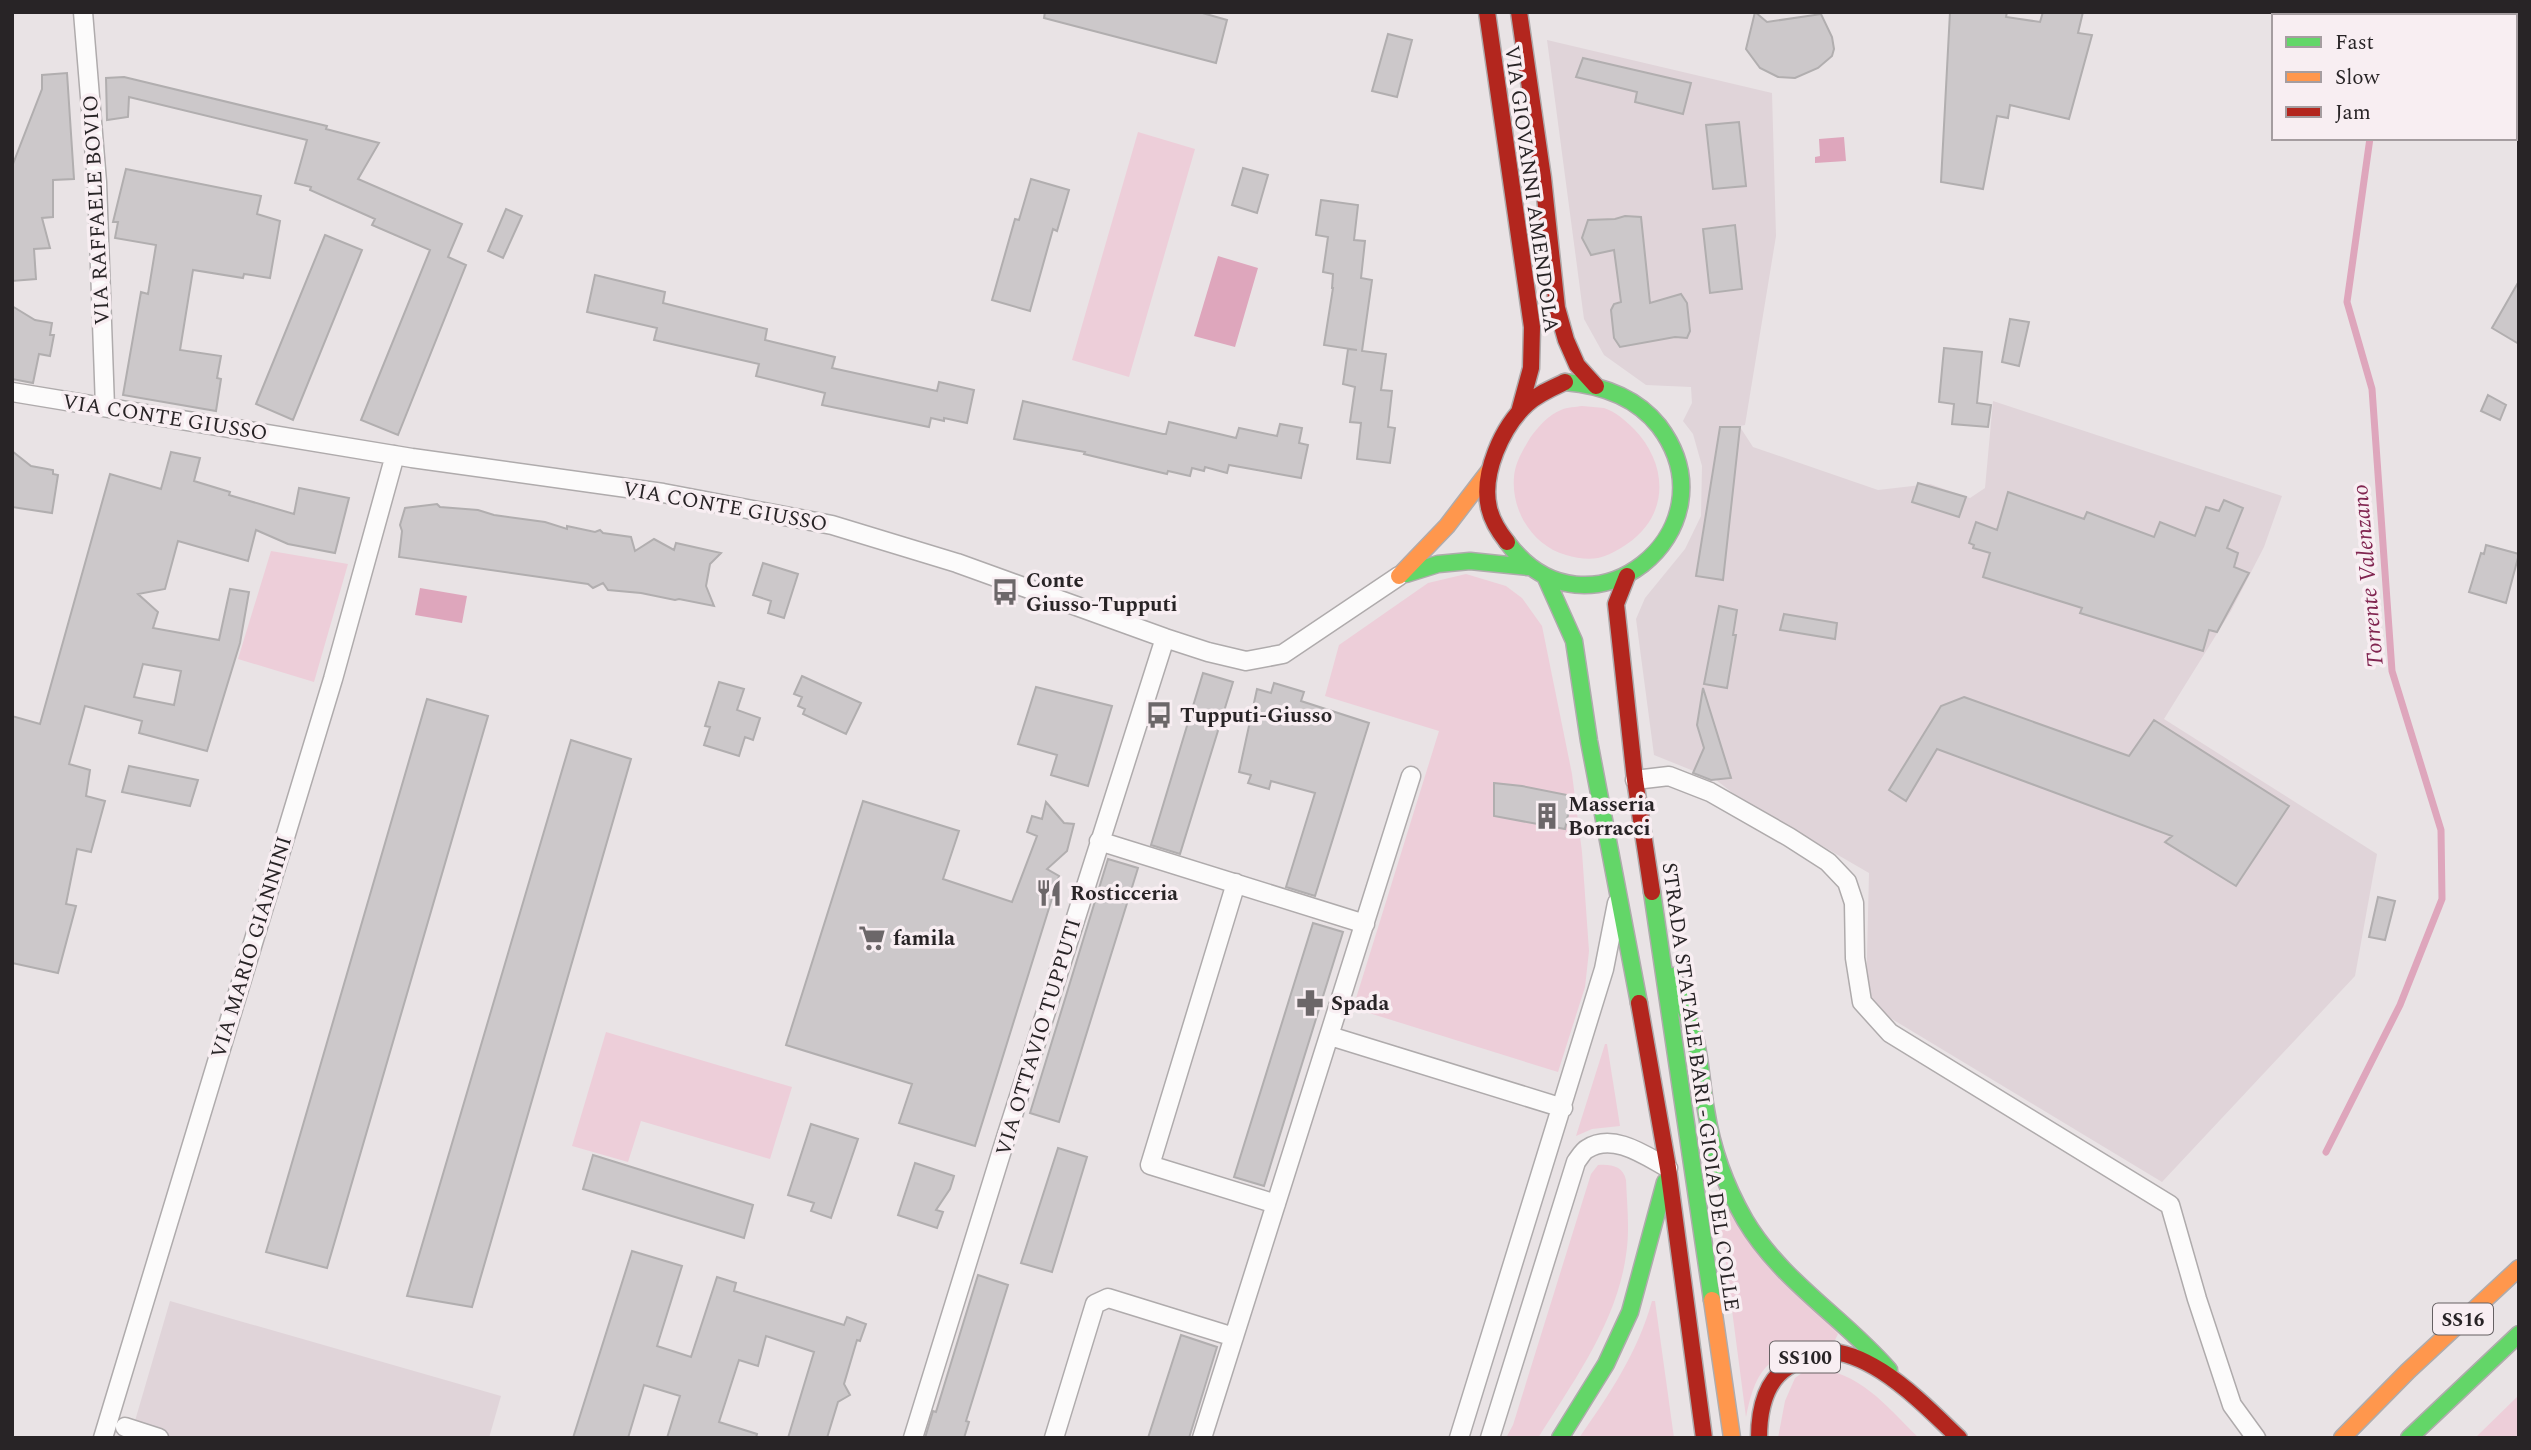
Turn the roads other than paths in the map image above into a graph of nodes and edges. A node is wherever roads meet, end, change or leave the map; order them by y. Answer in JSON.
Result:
{"nodes":[{"id":1,"x":83,"y":12,"type":"edge"},
{"id":2,"x":1487,"y":12,"type":"edge"},
{"id":3,"x":1519,"y":12,"type":"edge"},
{"id":4,"x":1595,"y":386,"type":"junction"},
{"id":5,"x":12,"y":392,"type":"edge"},
{"id":6,"x":105,"y":407,"type":"junction"},
{"id":7,"x":1519,"y":412,"type":"junction"},
{"id":8,"x":395,"y":455,"type":"junction"},
{"id":9,"x":1489,"y":471,"type":"junction"},
{"id":10,"x":1528,"y":566,"type":"junction"},
{"id":11,"x":1399,"y":576,"type":"junction"},
{"id":12,"x":1545,"y":576,"type":"junction"},
{"id":13,"x":1627,"y":576,"type":"junction"},
{"id":14,"x":1165,"y":638,"type":"junction"},
{"id":15,"x":1411,"y":776,"type":"dead end"},
{"id":16,"x":1635,"y":780,"type":"junction"},
{"id":17,"x":1099,"y":841,"type":"junction"},
{"id":18,"x":1236,"y":883,"type":"junction"},
{"id":19,"x":1619,"y":892,"type":"junction"},
{"id":20,"x":1365,"y":924,"type":"junction"},
{"id":21,"x":1655,"y":925,"type":"junction"},
{"id":22,"x":1330,"y":1036,"type":"junction"},
{"id":23,"x":1563,"y":1108,"type":"junction"},
{"id":24,"x":1668,"y":1168,"type":"junction"},
{"id":25,"x":1276,"y":1204,"type":"junction"},
{"id":26,"x":2519,"y":1268,"type":"edge"},
{"id":27,"x":2519,"y":1334,"type":"edge"},
{"id":28,"x":1234,"y":1337,"type":"junction"},
{"id":29,"x":1900,"y":1384,"type":"junction"},
{"id":30,"x":125,"y":1427,"type":"dead end"},
{"id":31,"x":103,"y":1438,"type":"edge"},
{"id":32,"x":159,"y":1438,"type":"edge"},
{"id":33,"x":913,"y":1438,"type":"edge"},
{"id":34,"x":1054,"y":1438,"type":"edge"},
{"id":35,"x":1202,"y":1438,"type":"edge"},
{"id":36,"x":1460,"y":1438,"type":"edge"},
{"id":37,"x":1490,"y":1438,"type":"edge"},
{"id":38,"x":1560,"y":1438,"type":"edge"},
{"id":39,"x":1704,"y":1438,"type":"edge"},
{"id":40,"x":1732,"y":1438,"type":"edge"},
{"id":41,"x":1759,"y":1438,"type":"edge"},
{"id":42,"x":1959,"y":1438,"type":"edge"},
{"id":43,"x":2256,"y":1438,"type":"edge"},
{"id":44,"x":2342,"y":1438,"type":"edge"},
{"id":45,"x":2409,"y":1438,"type":"edge"}],
"edges":[{"from":1,"to":6,"type":"street","name":"VIA RAFFAELE BOVIO"},
{"from":2,"to":7,"type":"main road","name":"VIA GIOVANNI AMENDOLA"},
{"from":3,"to":4,"type":"main road","name":"VIA GIOVANNI AMENDOLA"},
{"from":4,"to":7,"type":"main road","name":"VIA GIOVANNI AMENDOLA"},
{"from":4,"to":13,"type":"main road","name":"VIA GIOVANNI AMENDOLA"},
{"from":5,"to":6,"type":"street","name":"VIA CONTE GIUSSO"},
{"from":6,"to":8,"type":"street","name":"VIA CONTE GIUSSO"},
{"from":7,"to":9,"type":"main road","name":"VIA GIOVANNI AMENDOLA"},
{"from":8,"to":14,"type":"street","name":"VIA CONTE GIUSSO"},
{"from":8,"to":31,"type":"street","name":"VIA MARIO GIANNINI"},
{"from":9,"to":10,"type":"main road","name":"VIA GIOVANNI AMENDOLA"},
{"from":9,"to":11,"type":"main road"},
{"from":10,"to":11,"type":"main road"},
{"from":10,"to":12,"type":"main road","name":"VIA GIOVANNI AMENDOLA"},
{"from":11,"to":14,"type":"street","name":"VIA CONTE GIUSSO"},
{"from":12,"to":13,"type":"main road","name":"VIA GIOVANNI AMENDOLA"},
{"from":12,"to":19,"type":"main road","name":"STRADA STATALE BARI - GIOIA DEL COLLE"},
{"from":13,"to":16,"type":"main road","name":"STRADA STATALE BARI - GIOIA DEL COLLE"},
{"from":14,"to":17,"type":"street","name":"VIA OTTAVIO TUPPUTI"},
{"from":15,"to":20,"type":"street"},
{"from":16,"to":21,"type":"main road","name":"STRADA STATALE BARI - GIOIA DEL COLLE"},
{"from":16,"to":43,"type":"street"},
{"from":17,"to":18,"type":"street"},
{"from":17,"to":33,"type":"street","name":"VIA OTTAVIO TUPPUTI"},
{"from":18,"to":20,"type":"street"},
{"from":18,"to":25,"type":"street"},
{"from":19,"to":23,"type":"street"},
{"from":19,"to":24,"type":"main road","name":"STRADA STATALE BARI - GIOIA DEL COLLE"},
{"from":20,"to":22,"type":"street"},
{"from":21,"to":29,"type":"main road"},
{"from":21,"to":40,"type":"main road","name":"STRADA STATALE BARI - GIOIA DEL COLLE"},
{"from":22,"to":23,"type":"street"},
{"from":22,"to":25,"type":"street"},
{"from":23,"to":36,"type":"street"},
{"from":24,"to":37,"type":"street"},
{"from":24,"to":38,"type":"main road"},
{"from":24,"to":39,"type":"main road","name":"STRADA STATALE BARI - GIOIA DEL COLLE"},
{"from":25,"to":28,"type":"street"},
{"from":26,"to":44,"type":"main road","number":"SS16"},
{"from":27,"to":45,"type":"main road","number":"SS16"},
{"from":28,"to":34,"type":"street"},
{"from":28,"to":35,"type":"street"},
{"from":29,"to":41,"type":"main road","number":"SS100"},
{"from":29,"to":42,"type":"main road"},
{"from":30,"to":32,"type":"street"}]}
